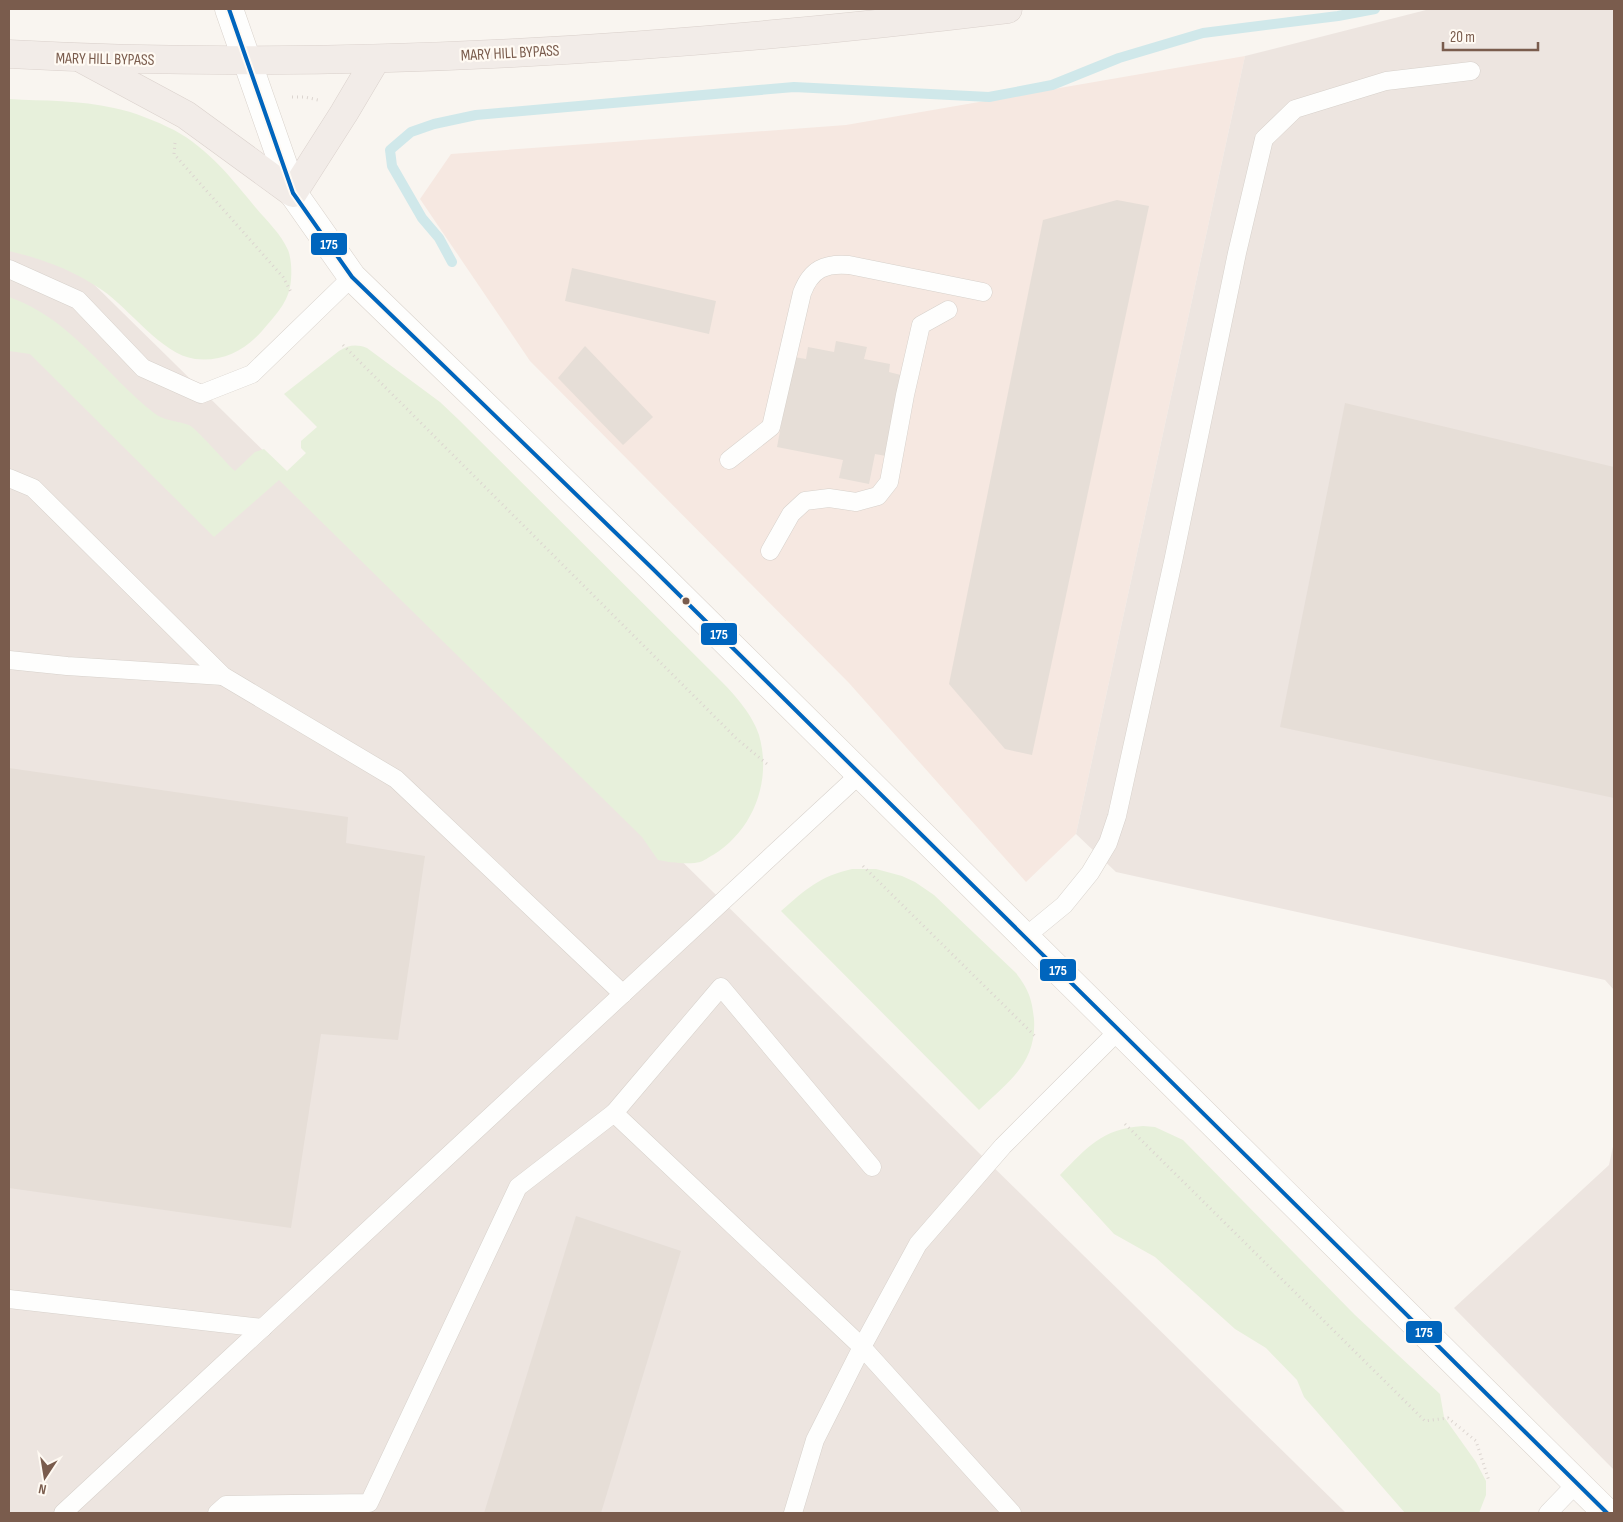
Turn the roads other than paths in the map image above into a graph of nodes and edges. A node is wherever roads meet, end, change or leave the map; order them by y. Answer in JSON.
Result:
{"nodes":[{"id":1,"x":229,"y":9,"type":"edge"},
{"id":2,"x":1008,"y":9,"type":"edge"},
{"id":3,"x":9,"y":54,"type":"edge"},
{"id":4,"x":80,"y":58,"type":"junction"},
{"id":5,"x":376,"y":59,"type":"junction"},
{"id":6,"x":247,"y":60,"type":"junction"},
{"id":7,"x":1471,"y":71,"type":"dead end"},
{"id":8,"x":293,"y":193,"type":"junction"},
{"id":9,"x":9,"y":269,"type":"edge"},
{"id":10,"x":352,"y":278,"type":"junction"},
{"id":11,"x":983,"y":292,"type":"dead end"},
{"id":12,"x":948,"y":310,"type":"dead end"},
{"id":13,"x":729,"y":460,"type":"dead end"},
{"id":14,"x":9,"y":478,"type":"edge"},
{"id":15,"x":770,"y":550,"type":"dead end"},
{"id":16,"x":9,"y":660,"type":"edge"},
{"id":17,"x":223,"y":676,"type":"junction"},
{"id":18,"x":860,"y":773,"type":"junction"},
{"id":19,"x":1025,"y":937,"type":"junction"},
{"id":20,"x":623,"y":994,"type":"junction"},
{"id":21,"x":1118,"y":1030,"type":"junction"},
{"id":22,"x":614,"y":1113,"type":"junction"},
{"id":23,"x":872,"y":1167,"type":"dead end"},
{"id":24,"x":9,"y":1299,"type":"edge"},
{"id":25,"x":262,"y":1328,"type":"junction"},
{"id":26,"x":862,"y":1347,"type":"junction"},
{"id":27,"x":1577,"y":1484,"type":"junction"},
{"id":28,"x":63,"y":1513,"type":"edge"},
{"id":29,"x":217,"y":1513,"type":"edge"},
{"id":30,"x":793,"y":1513,"type":"edge"},
{"id":31,"x":1012,"y":1513,"type":"edge"},
{"id":32,"x":1548,"y":1513,"type":"edge"},
{"id":33,"x":1608,"y":1513,"type":"edge"}],
"edges":[{"from":1,"to":6,"type":"main road"},
{"from":2,"to":5,"type":"highway","name":"MARY HILL BYPASS"},
{"from":3,"to":4,"type":"highway","name":"MARY HILL BYPASS"},
{"from":4,"to":6,"type":"highway","name":"MARY HILL BYPASS"},
{"from":4,"to":8,"type":"highway"},
{"from":5,"to":6,"type":"highway","name":"MARY HILL BYPASS"},
{"from":5,"to":8,"type":"highway"},
{"from":6,"to":8,"type":"main road"},
{"from":7,"to":19,"type":"lane"},
{"from":8,"to":10,"type":"main road"},
{"from":9,"to":10,"type":"lane"},
{"from":10,"to":18,"type":"main road"},
{"from":11,"to":13,"type":"lane"},
{"from":12,"to":15,"type":"lane"},
{"from":14,"to":17,"type":"lane"},
{"from":16,"to":17,"type":"lane"},
{"from":17,"to":20,"type":"lane"},
{"from":18,"to":19,"type":"main road"},
{"from":18,"to":20,"type":"lane"},
{"from":19,"to":21,"type":"main road"},
{"from":20,"to":25,"type":"lane"},
{"from":21,"to":26,"type":"lane"},
{"from":21,"to":27,"type":"main road"},
{"from":22,"to":23,"type":"lane"},
{"from":22,"to":26,"type":"lane"},
{"from":22,"to":29,"type":"lane"},
{"from":24,"to":25,"type":"lane"},
{"from":25,"to":28,"type":"lane"},
{"from":26,"to":30,"type":"lane"},
{"from":26,"to":31,"type":"lane"},
{"from":27,"to":32,"type":"lane"},
{"from":27,"to":33,"type":"main road"}]}
